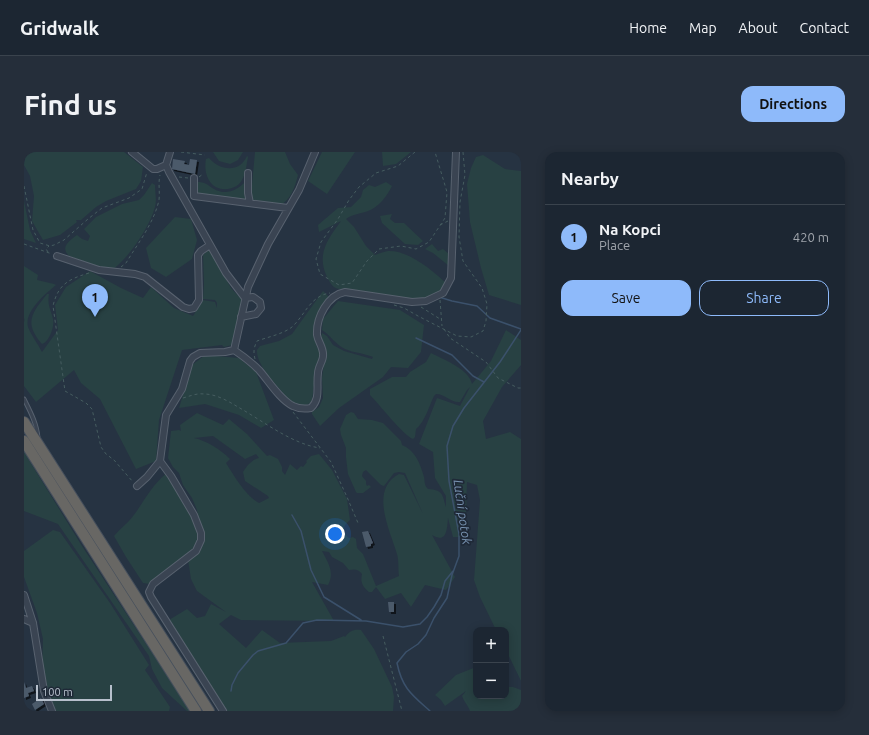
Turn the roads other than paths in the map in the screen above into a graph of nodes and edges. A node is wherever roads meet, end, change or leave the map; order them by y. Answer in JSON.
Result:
{"nodes":[{"id":1,"x":132,"y":152,"type":"edge"},
{"id":2,"x":170,"y":152,"type":"edge"},
{"id":3,"x":315,"y":152,"type":"edge"},
{"id":4,"x":456,"y":152,"type":"edge"},
{"id":5,"x":164,"y":166,"type":"junction"},
{"id":6,"x":248,"y":173,"type":"dead end"},
{"id":7,"x":194,"y":178,"type":"road end"},
{"id":8,"x":250,"y":203,"type":"junction"},
{"id":9,"x":288,"y":208,"type":"junction"},
{"id":10,"x":210,"y":245,"type":"junction"},
{"id":11,"x":57,"y":256,"type":"road end"},
{"id":12,"x":244,"y":298,"type":"junction"},
{"id":13,"x":241,"y":317,"type":"junction"},
{"id":14,"x":234,"y":350,"type":"junction"},
{"id":15,"x":24,"y":399,"type":"edge"},
{"id":16,"x":24,"y":422,"type":"edge"},
{"id":17,"x":24,"y":441,"type":"edge"},
{"id":18,"x":38,"y":444,"type":"junction"},
{"id":19,"x":160,"y":461,"type":"junction"},
{"id":20,"x":137,"y":486,"type":"road end"},
{"id":21,"x":24,"y":595,"type":"edge"},
{"id":22,"x":24,"y":619,"type":"edge"},
{"id":23,"x":33,"y":623,"type":"junction"},
{"id":24,"x":52,"y":711,"type":"edge"},
{"id":25,"x":196,"y":711,"type":"edge"},
{"id":26,"x":209,"y":711,"type":"edge"},
{"id":27,"x":223,"y":711,"type":"edge"}],
"edges":[{"from":1,"to":5,"type":"street"},
{"from":2,"to":5,"type":"street"},
{"from":3,"to":9,"type":"street"},
{"from":4,"to":14,"type":"street"},
{"from":5,"to":10,"type":"street"},
{"from":6,"to":8,"type":"street"},
{"from":7,"to":8,"type":"street"},
{"from":8,"to":9,"type":"street"},
{"from":9,"to":12,"type":"street"},
{"from":10,"to":11,"type":"street"},
{"from":10,"to":12,"type":"street"},
{"from":12,"to":13,"type":"street"},
{"from":12,"to":13,"type":"street"},
{"from":13,"to":14,"type":"street"},
{"from":14,"to":19,"type":"street"},
{"from":15,"to":18,"type":"lane"},
{"from":16,"to":18,"type":"highway"},
{"from":17,"to":25,"type":"highway"},
{"from":18,"to":26,"type":"highway"},
{"from":19,"to":20,"type":"street"},
{"from":19,"to":27,"type":"street"},
{"from":21,"to":23,"type":"street"},
{"from":22,"to":23,"type":"street"},
{"from":23,"to":24,"type":"street"}]}
